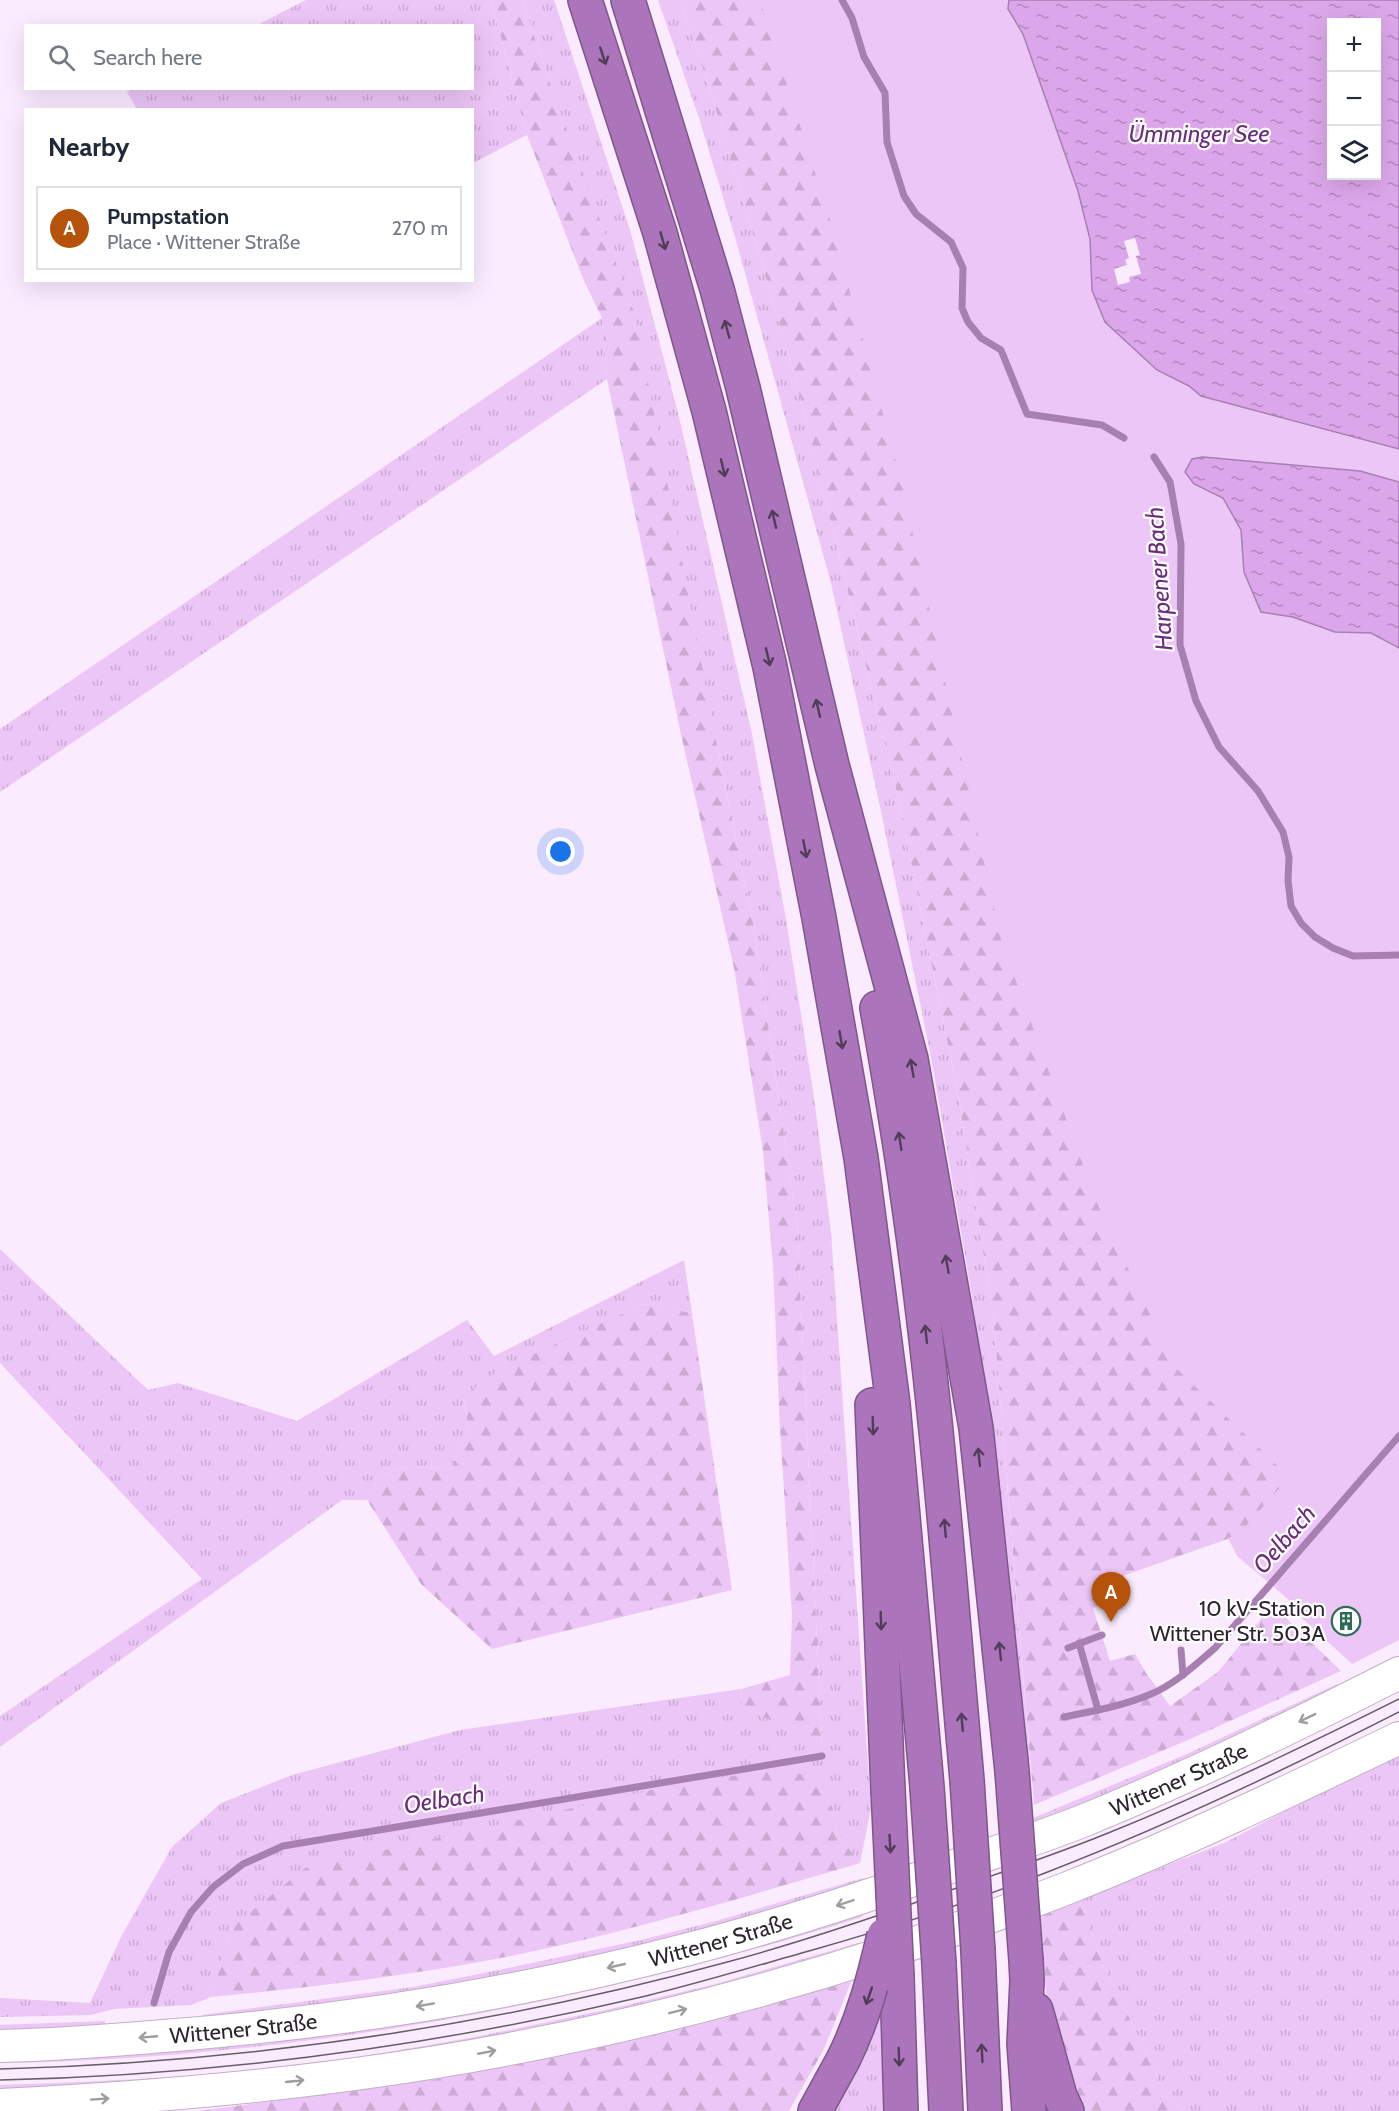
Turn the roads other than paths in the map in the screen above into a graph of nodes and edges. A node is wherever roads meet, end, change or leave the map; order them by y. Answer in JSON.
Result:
{"nodes":[{"id":1,"x":585,"y":0,"type":"edge"},
{"id":2,"x":628,"y":0,"type":"edge"},
{"id":3,"x":832,"y":765,"type":"junction"},
{"id":4,"x":861,"y":1158,"type":"junction"},
{"id":5,"x":1399,"y":1673,"type":"edge"},
{"id":6,"x":1399,"y":1738,"type":"edge"},
{"id":7,"x":893,"y":1898,"type":"junction"},
{"id":8,"x":1026,"y":1971,"type":"junction"},
{"id":9,"x":0,"y":2046,"type":"edge"},
{"id":10,"x":0,"y":2105,"type":"edge"},
{"id":11,"x":815,"y":2111,"type":"edge"},
{"id":12,"x":901,"y":2111,"type":"edge"},
{"id":13,"x":946,"y":2111,"type":"edge"},
{"id":14,"x":985,"y":2111,"type":"edge"},
{"id":15,"x":1029,"y":2111,"type":"edge"},
{"id":16,"x":1067,"y":2111,"type":"edge"}],
"edges":[{"from":1,"to":4,"type":"highway","one_way":true},
{"from":3,"to":2,"type":"highway","one_way":true},
{"from":8,"to":3,"type":"highway","one_way":true,"bridge":true},
{"from":14,"to":3,"type":"highway","one_way":true,"bridge":true},
{"from":4,"to":7,"type":"highway","one_way":true,"bridge":true},
{"from":4,"to":13,"type":"highway","bridge":true},
{"from":5,"to":9,"type":"main road","name":"Wittener Straße","one_way":true},
{"from":10,"to":6,"type":"main road","one_way":true},
{"from":7,"to":11,"type":"highway","one_way":true,"bridge":true},
{"from":7,"to":12,"type":"highway","one_way":true,"bridge":true},
{"from":8,"to":15,"type":"highway"},
{"from":8,"to":16,"type":"highway"}]}
